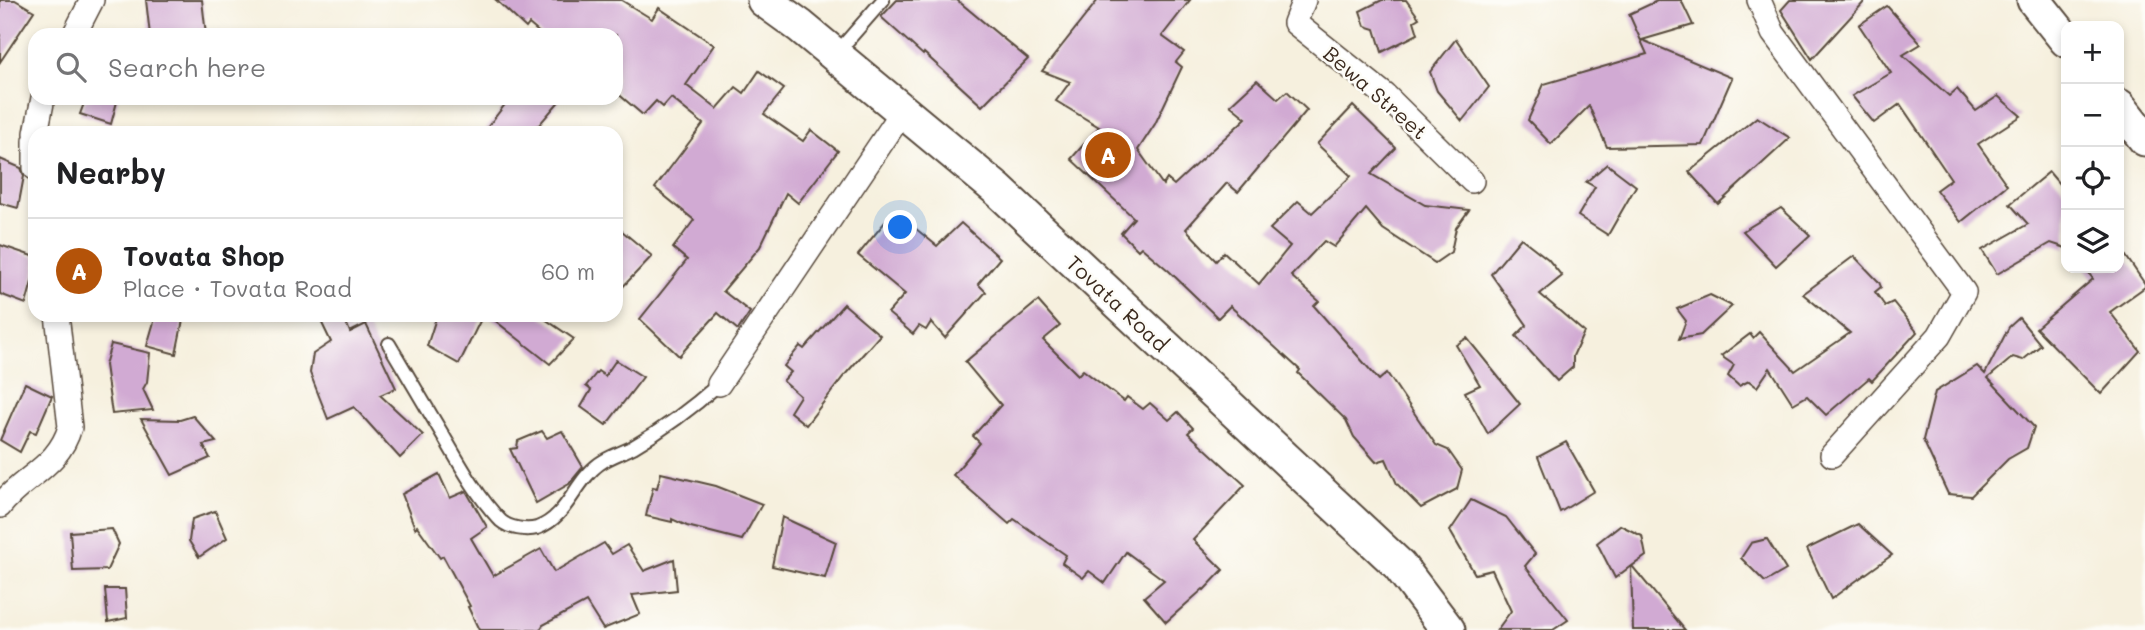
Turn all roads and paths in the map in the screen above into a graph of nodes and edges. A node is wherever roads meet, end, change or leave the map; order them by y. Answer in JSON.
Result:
{"nodes":[{"id":1,"x":92,"y":0,"type":"edge"},
{"id":2,"x":764,"y":0,"type":"edge"},
{"id":3,"x":883,"y":0,"type":"edge"},
{"id":4,"x":1304,"y":0,"type":"edge"},
{"id":5,"x":1759,"y":0,"type":"edge"},
{"id":6,"x":2035,"y":0,"type":"edge"},
{"id":7,"x":78,"y":28,"type":"edge"},
{"id":8,"x":2061,"y":34,"type":"edge"},
{"id":9,"x":835,"y":55,"type":"junction"},
{"id":10,"x":42,"y":105,"type":"edge"},
{"id":11,"x":903,"y":111,"type":"junction"},
{"id":12,"x":2124,"y":112,"type":"edge"},
{"id":13,"x":37,"y":126,"type":"edge"},
{"id":14,"x":2145,"y":139,"type":"edge"},
{"id":15,"x":1472,"y":181,"type":"dead end"},
{"id":16,"x":58,"y":322,"type":"edge"},
{"id":17,"x":389,"y":344,"type":"dead end"},
{"id":18,"x":719,"y":384,"type":"joint"},
{"id":19,"x":1832,"y":455,"type":"dead end"},
{"id":20,"x":0,"y":506,"type":"edge"},
{"id":21,"x":1448,"y":630,"type":"edge"}],
"edges":[{"from":1,"to":7,"type":"street"},
{"from":2,"to":9,"type":"street","name":"Tovata Road"},
{"from":3,"to":9,"type":"lane"},
{"from":4,"to":15,"type":"street","name":"Bewa Street"},
{"from":5,"to":19,"type":"street"},
{"from":6,"to":8,"type":"street"},
{"from":9,"to":11,"type":"street","name":"Tovata Road"},
{"from":10,"to":13,"type":"street"},
{"from":11,"to":18,"type":"street"},
{"from":11,"to":21,"type":"street","name":"Tovata Road"},
{"from":12,"to":14,"type":"street"},
{"from":16,"to":20,"type":"street"},
{"from":17,"to":18,"type":"lane"}]}
